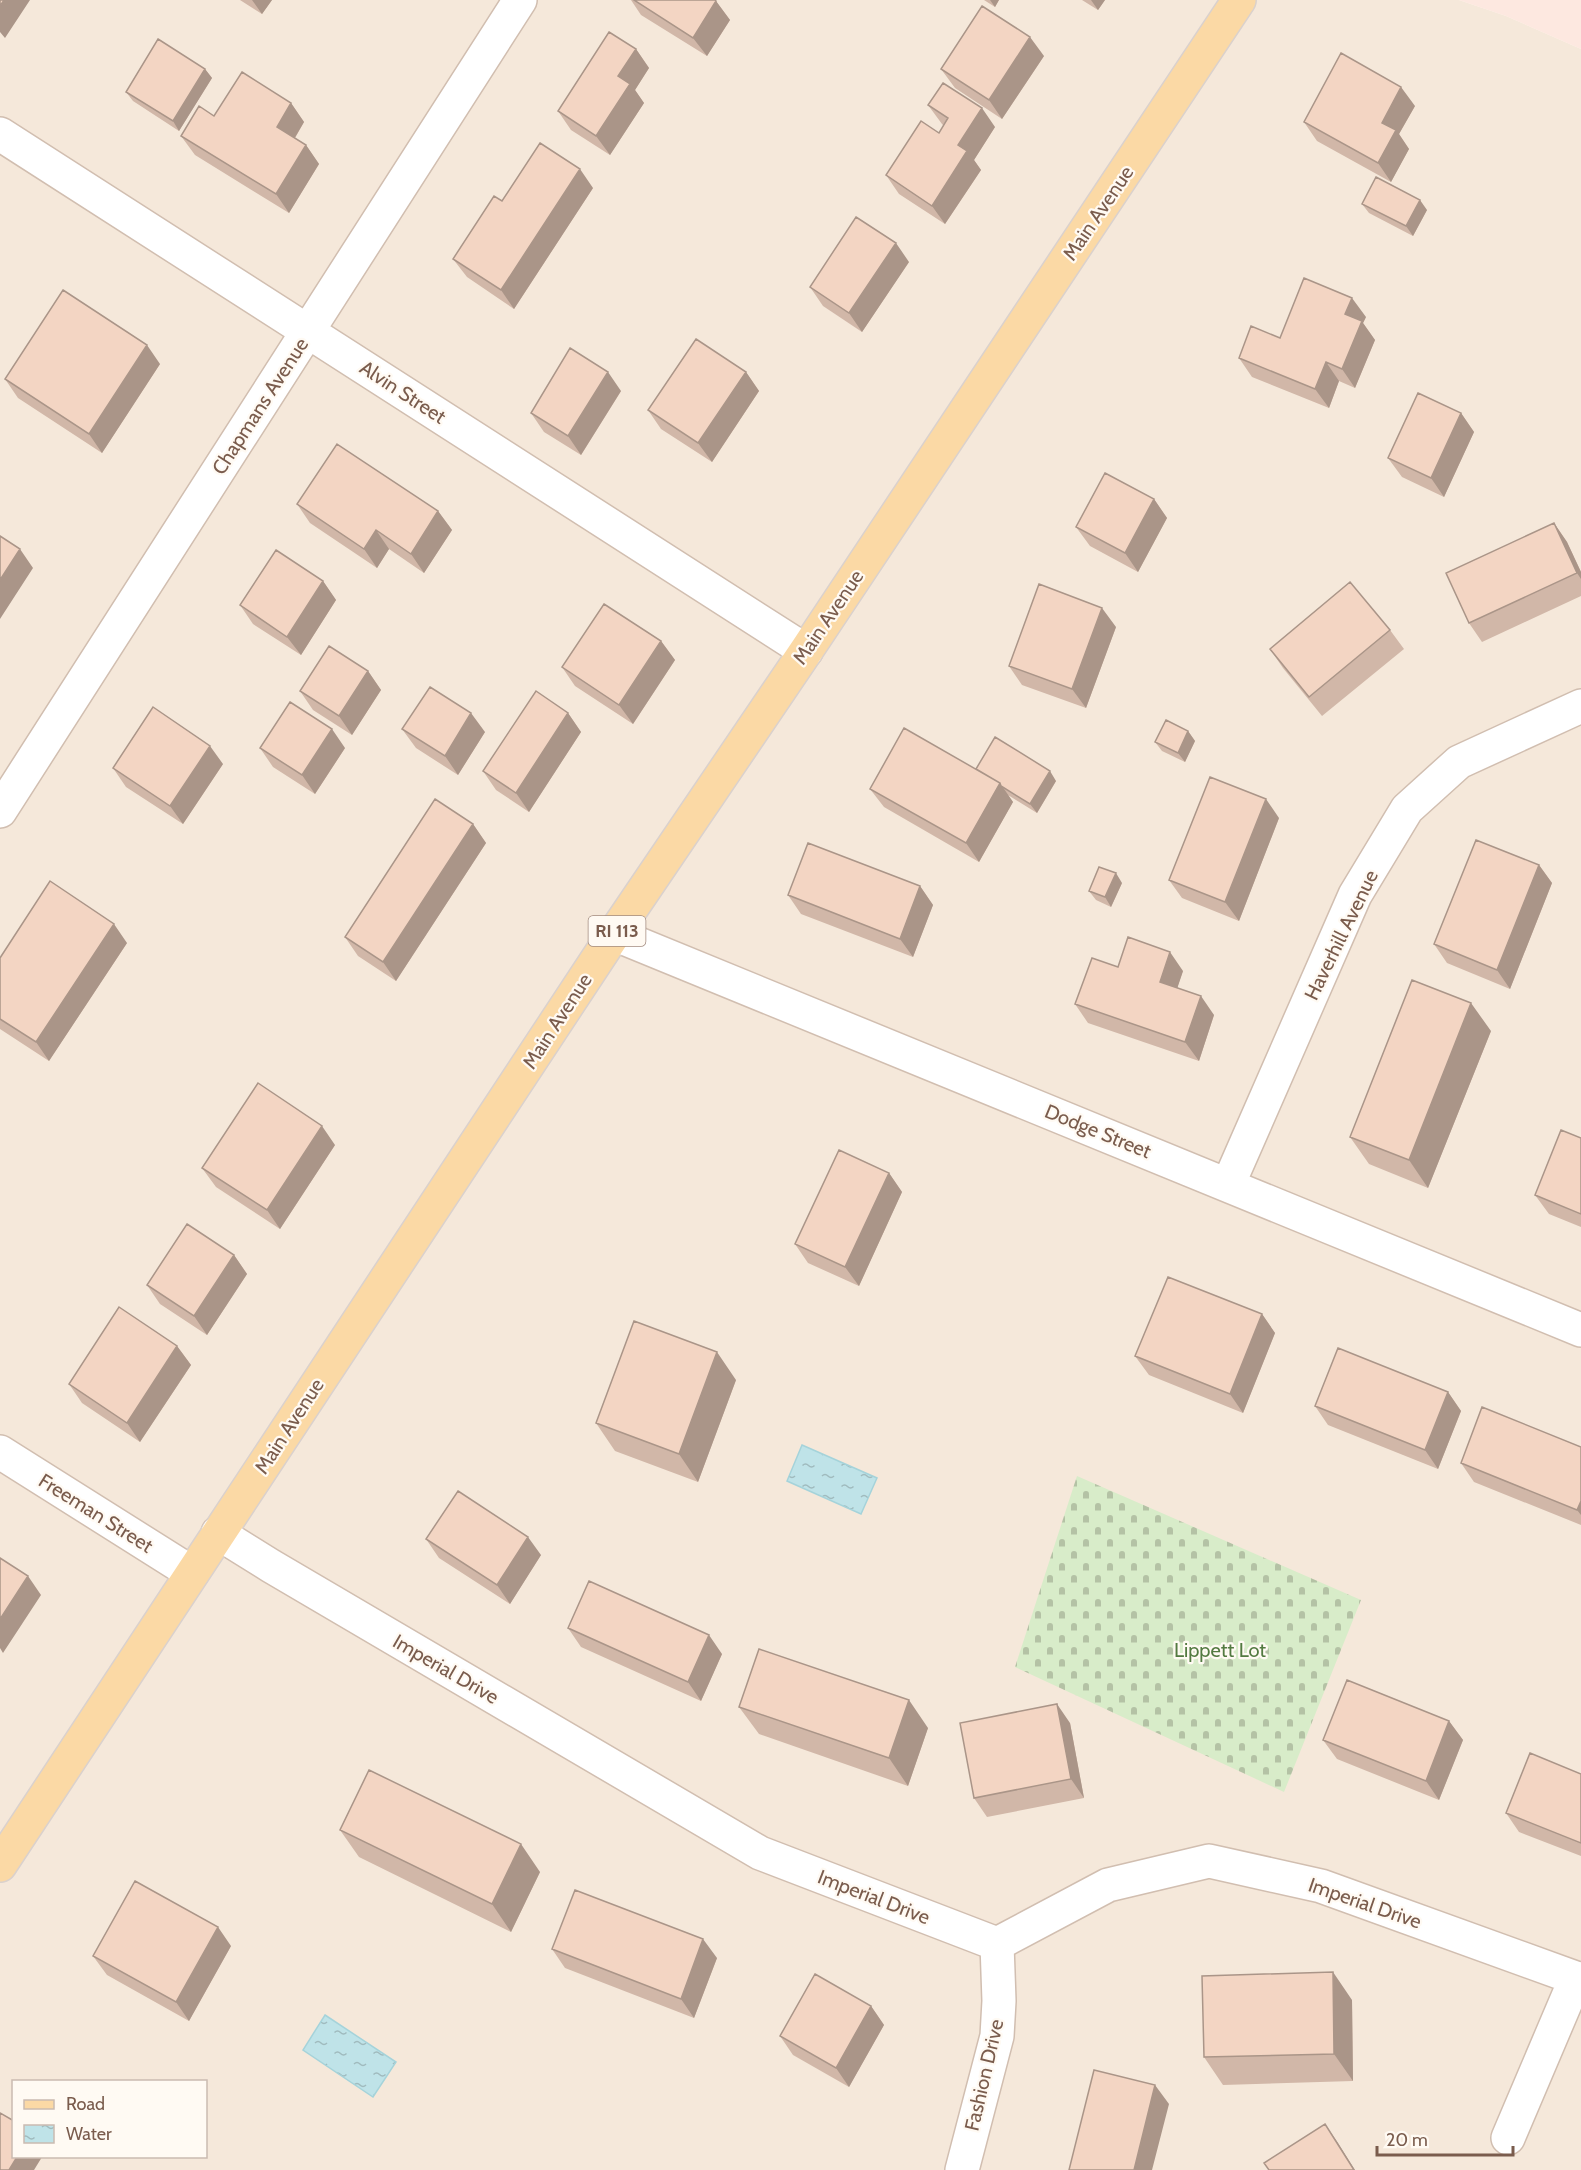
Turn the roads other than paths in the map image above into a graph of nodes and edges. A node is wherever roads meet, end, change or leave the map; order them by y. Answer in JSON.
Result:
{"nodes":[{"id":1,"x":520,"y":0,"type":"edge"},
{"id":2,"x":1239,"y":0,"type":"edge"},
{"id":3,"x":0,"y":134,"type":"edge"},
{"id":4,"x":308,"y":331,"type":"junction"},
{"id":5,"x":806,"y":651,"type":"junction"},
{"id":6,"x":1581,"y":706,"type":"edge"},
{"id":7,"x":0,"y":811,"type":"edge"},
{"id":8,"x":615,"y":934,"type":"junction"},
{"id":9,"x":1228,"y":1185,"type":"junction"},
{"id":10,"x":1581,"y":1330,"type":"edge"},
{"id":11,"x":0,"y":1452,"type":"edge"},
{"id":12,"x":218,"y":1533,"type":"junction"},
{"id":13,"x":192,"y":1573,"type":"junction"},
{"id":14,"x":0,"y":1865,"type":"edge"},
{"id":15,"x":997,"y":1944,"type":"junction"},
{"id":16,"x":1578,"y":1979,"type":"edge"},
{"id":17,"x":1508,"y":2138,"type":"dead end"},
{"id":18,"x":962,"y":2170,"type":"edge"}],
"edges":[{"from":1,"to":4,"type":"street","name":"Chapmans Avenue"},
{"from":2,"to":5,"type":"main road","name":"Main Avenue","number":"RI 113"},
{"from":3,"to":4,"type":"street","name":"Alvin Street"},
{"from":4,"to":5,"type":"street","name":"Alvin Street"},
{"from":4,"to":7,"type":"street","name":"Chapmans Avenue"},
{"from":5,"to":8,"type":"main road","name":"Main Avenue","number":"RI 113"},
{"from":6,"to":9,"type":"street","name":"Haverhill Avenue"},
{"from":8,"to":9,"type":"street","name":"Dodge Street"},
{"from":8,"to":12,"type":"main road","name":"Main Avenue","number":"RI 113"},
{"from":9,"to":10,"type":"street","name":"Dodge Street"},
{"from":11,"to":13,"type":"street","name":"Freeman Street"},
{"from":12,"to":13,"type":"main road","name":"Main Avenue","number":"RI 113"},
{"from":12,"to":15,"type":"street","name":"Imperial Drive"},
{"from":13,"to":14,"type":"main road","name":"Main Avenue","number":"RI 113"},
{"from":15,"to":16,"type":"street","name":"Imperial Drive"},
{"from":15,"to":18,"type":"street","name":"Fashion Drive"},
{"from":16,"to":17,"type":"street"}]}
